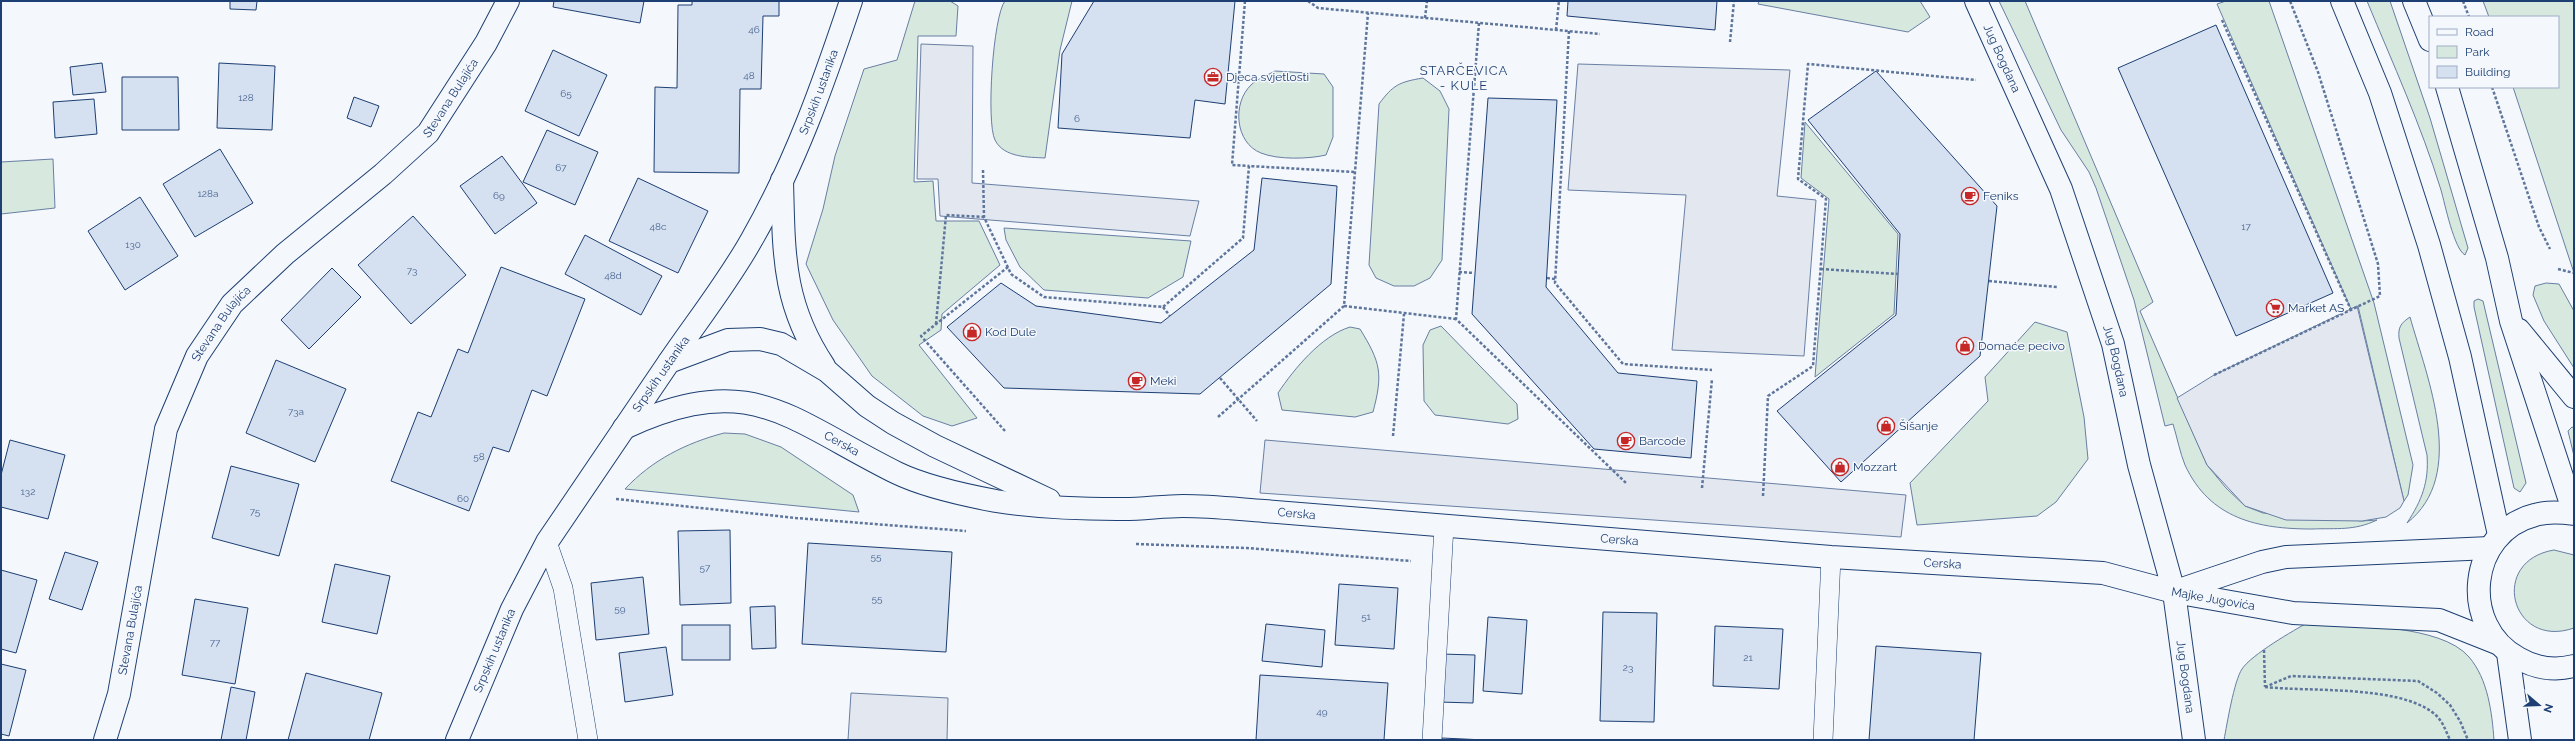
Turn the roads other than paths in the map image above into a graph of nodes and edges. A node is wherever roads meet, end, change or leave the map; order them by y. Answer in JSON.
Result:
{"nodes":[{"id":1,"x":508,"y":1,"type":"edge"},
{"id":2,"x":851,"y":1,"type":"edge"},
{"id":3,"x":1976,"y":1,"type":"edge"},
{"id":4,"x":2342,"y":1,"type":"edge"},
{"id":5,"x":2414,"y":1,"type":"edge"},
{"id":6,"x":2429,"y":38,"type":"edge"},
{"id":7,"x":2447,"y":88,"type":"edge"},
{"id":8,"x":782,"y":180,"type":"junction"},
{"id":9,"x":2511,"y":321,"type":"junction"},
{"id":10,"x":669,"y":362,"type":"junction"},
{"id":11,"x":827,"y":371,"type":"junction"},
{"id":12,"x":2574,"y":398,"type":"edge"},
{"id":13,"x":624,"y":428,"type":"junction"},
{"id":14,"x":1063,"y":506,"type":"junction"},
{"id":15,"x":2574,"y":513,"type":"edge"},
{"id":16,"x":1444,"y":526,"type":"junction"},
{"id":17,"x":2494,"y":541,"type":"junction"},
{"id":18,"x":546,"y":542,"type":"junction"},
{"id":19,"x":1831,"y":557,"type":"junction"},
{"id":20,"x":2174,"y":592,"type":"junction"},
{"id":21,"x":2503,"y":648,"type":"junction"},
{"id":22,"x":2574,"y":666,"type":"edge"},
{"id":23,"x":105,"y":740,"type":"edge"},
{"id":24,"x":457,"y":740,"type":"edge"},
{"id":25,"x":588,"y":740,"type":"edge"},
{"id":26,"x":1432,"y":740,"type":"edge"},
{"id":27,"x":1823,"y":740,"type":"edge"},
{"id":28,"x":2194,"y":740,"type":"edge"},
{"id":29,"x":2520,"y":740,"type":"edge"}],
"edges":[{"from":1,"to":23,"type":"street","name":"Stevana Bulajića"},
{"from":2,"to":8,"type":"street","name":"Srpskih ustanika"},
{"from":3,"to":20,"type":"street","name":"Jug Bogdana"},
{"from":4,"to":17,"type":"street"},
{"from":5,"to":6,"type":"street"},
{"from":7,"to":9,"type":"street"},
{"from":8,"to":10,"type":"street","name":"Srpskih ustanika"},
{"from":8,"to":11,"type":"street"},
{"from":9,"to":12,"type":"street"},
{"from":9,"to":15,"type":"street"},
{"from":10,"to":11,"type":"street","name":"Cerska"},
{"from":10,"to":13,"type":"street","name":"Srpskih ustanika"},
{"from":11,"to":14,"type":"street","name":"Cerska"},
{"from":13,"to":14,"type":"street","name":"Cerska"},
{"from":13,"to":18,"type":"street","name":"Srpskih ustanika"},
{"from":14,"to":16,"type":"street","name":"Cerska"},
{"from":15,"to":17,"type":"street"},
{"from":16,"to":19,"type":"street","name":"Cerska"},
{"from":16,"to":26,"type":"lane"},
{"from":17,"to":20,"type":"street","name":"Majke Jugovića"},
{"from":17,"to":21,"type":"street"},
{"from":18,"to":24,"type":"street","name":"Srpskih ustanika"},
{"from":18,"to":25,"type":"lane"},
{"from":19,"to":20,"type":"street","name":"Cerska"},
{"from":19,"to":27,"type":"lane"},
{"from":20,"to":21,"type":"street","name":"Majke Jugovića"},
{"from":20,"to":28,"type":"street","name":"Jug Bogdana"},
{"from":21,"to":22,"type":"street","name":"Majke Jugovića"},
{"from":21,"to":29,"type":"street"}]}
